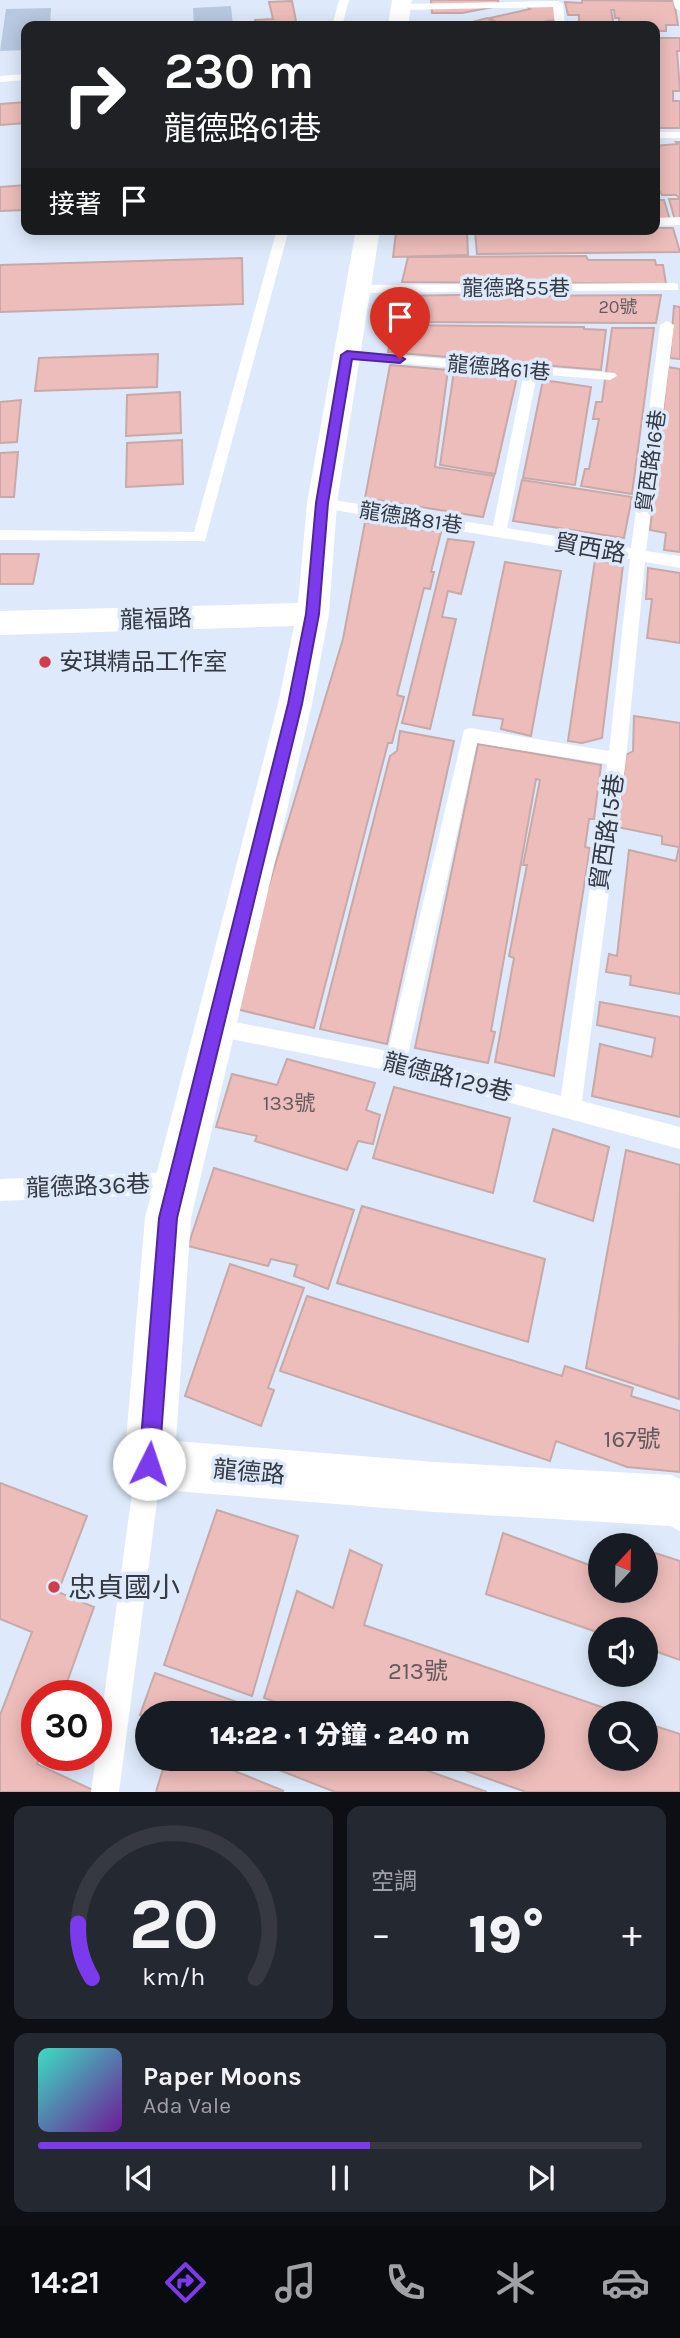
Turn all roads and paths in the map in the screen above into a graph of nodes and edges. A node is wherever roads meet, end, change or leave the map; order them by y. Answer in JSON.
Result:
{"nodes":[{"id":1,"x":344,"y":0,"type":"edge"},
{"id":2,"x":678,"y":0,"type":"edge"},
{"id":3,"x":680,"y":8,"type":"edge"},
{"id":4,"x":400,"y":11,"type":"edge"},
{"id":5,"x":338,"y":21,"type":"edge"},
{"id":6,"x":560,"y":21,"type":"edge"},
{"id":7,"x":21,"y":77,"type":"edge"},
{"id":8,"x":0,"y":79,"type":"edge"},
{"id":9,"x":660,"y":135,"type":"edge"},
{"id":10,"x":680,"y":135,"type":"edge"},
{"id":11,"x":680,"y":221,"type":"edge"},
{"id":12,"x":660,"y":222,"type":"edge"},
{"id":13,"x":281,"y":235,"type":"edge"},
{"id":14,"x":367,"y":235,"type":"edge"},
{"id":15,"x":673,"y":287,"type":"dead end"},
{"id":16,"x":358,"y":289,"type":"junction"},
{"id":17,"x":667,"y":325,"type":"dead end"},
{"id":18,"x":347,"y":355,"type":"junction"},
{"id":19,"x":664,"y":357,"type":"junction"},
{"id":20,"x":680,"y":360,"type":"edge"},
{"id":21,"x":531,"y":372,"type":"junction"},
{"id":22,"x":610,"y":376,"type":"dead end"},
{"id":23,"x":322,"y":503,"type":"junction"},
{"id":24,"x":499,"y":532,"type":"junction"},
{"id":25,"x":0,"y":535,"type":"edge"},
{"id":26,"x":638,"y":556,"type":"junction"},
{"id":27,"x":680,"y":562,"type":"edge"},
{"id":28,"x":313,"y":614,"type":"junction"},
{"id":29,"x":0,"y":623,"type":"edge"},
{"id":30,"x":617,"y":759,"type":"junction"},
{"id":31,"x":213,"y":1027,"type":"junction"},
{"id":32,"x":396,"y":1062,"type":"junction"},
{"id":33,"x":570,"y":1108,"type":"junction"},
{"id":34,"x":680,"y":1138,"type":"edge"},
{"id":35,"x":176,"y":1183,"type":"junction"},
{"id":36,"x":0,"y":1189,"type":"edge"},
{"id":37,"x":149,"y":1464,"type":"junction"},
{"id":38,"x":680,"y":1504,"type":"edge"},
{"id":39,"x":105,"y":1792,"type":"edge"}],
"edges":[{"from":1,"to":5,"type":"lane"},
{"from":2,"to":3,"type":"lane"},
{"from":4,"to":6,"type":"lane"},
{"from":7,"to":8,"type":"lane"},
{"from":9,"to":10,"type":"lane"},
{"from":11,"to":12,"type":"lane"},
{"from":13,"to":25,"type":"lane"},
{"from":14,"to":16,"type":"street"},
{"from":15,"to":16,"type":"lane","name":"龍德路55巷"},
{"from":16,"to":18,"type":"street"},
{"from":17,"to":19,"type":"lane","name":"貿西路16巷"},
{"from":18,"to":21,"type":"lane","name":"龍德路61巷"},
{"from":18,"to":23,"type":"street"},
{"from":19,"to":20,"type":"lane"},
{"from":19,"to":26,"type":"lane","name":"貿西路16巷"},
{"from":21,"to":22,"type":"lane","name":"龍德路61巷"},
{"from":21,"to":24,"type":"lane"},
{"from":23,"to":24,"type":"lane","name":"龍德路81巷"},
{"from":23,"to":28,"type":"street"},
{"from":24,"to":26,"type":"lane","name":"貿西路"},
{"from":26,"to":27,"type":"lane","name":"貿西路"},
{"from":26,"to":30,"type":"lane","name":"貿西路15巷"},
{"from":28,"to":29,"type":"street","name":"龍福路"},
{"from":28,"to":31,"type":"street"},
{"from":30,"to":32,"type":"lane"},
{"from":30,"to":33,"type":"lane","name":"貿西路15巷"},
{"from":31,"to":32,"type":"lane","name":"龍德路129巷"},
{"from":31,"to":35,"type":"street"},
{"from":32,"to":33,"type":"lane","name":"龍德路129巷"},
{"from":33,"to":34,"type":"lane","name":"龍德路129巷"},
{"from":35,"to":36,"type":"lane","name":"龍德路36巷"},
{"from":35,"to":37,"type":"street"},
{"from":37,"to":38,"type":"street","name":"龍德路"},
{"from":37,"to":39,"type":"lane"}]}
